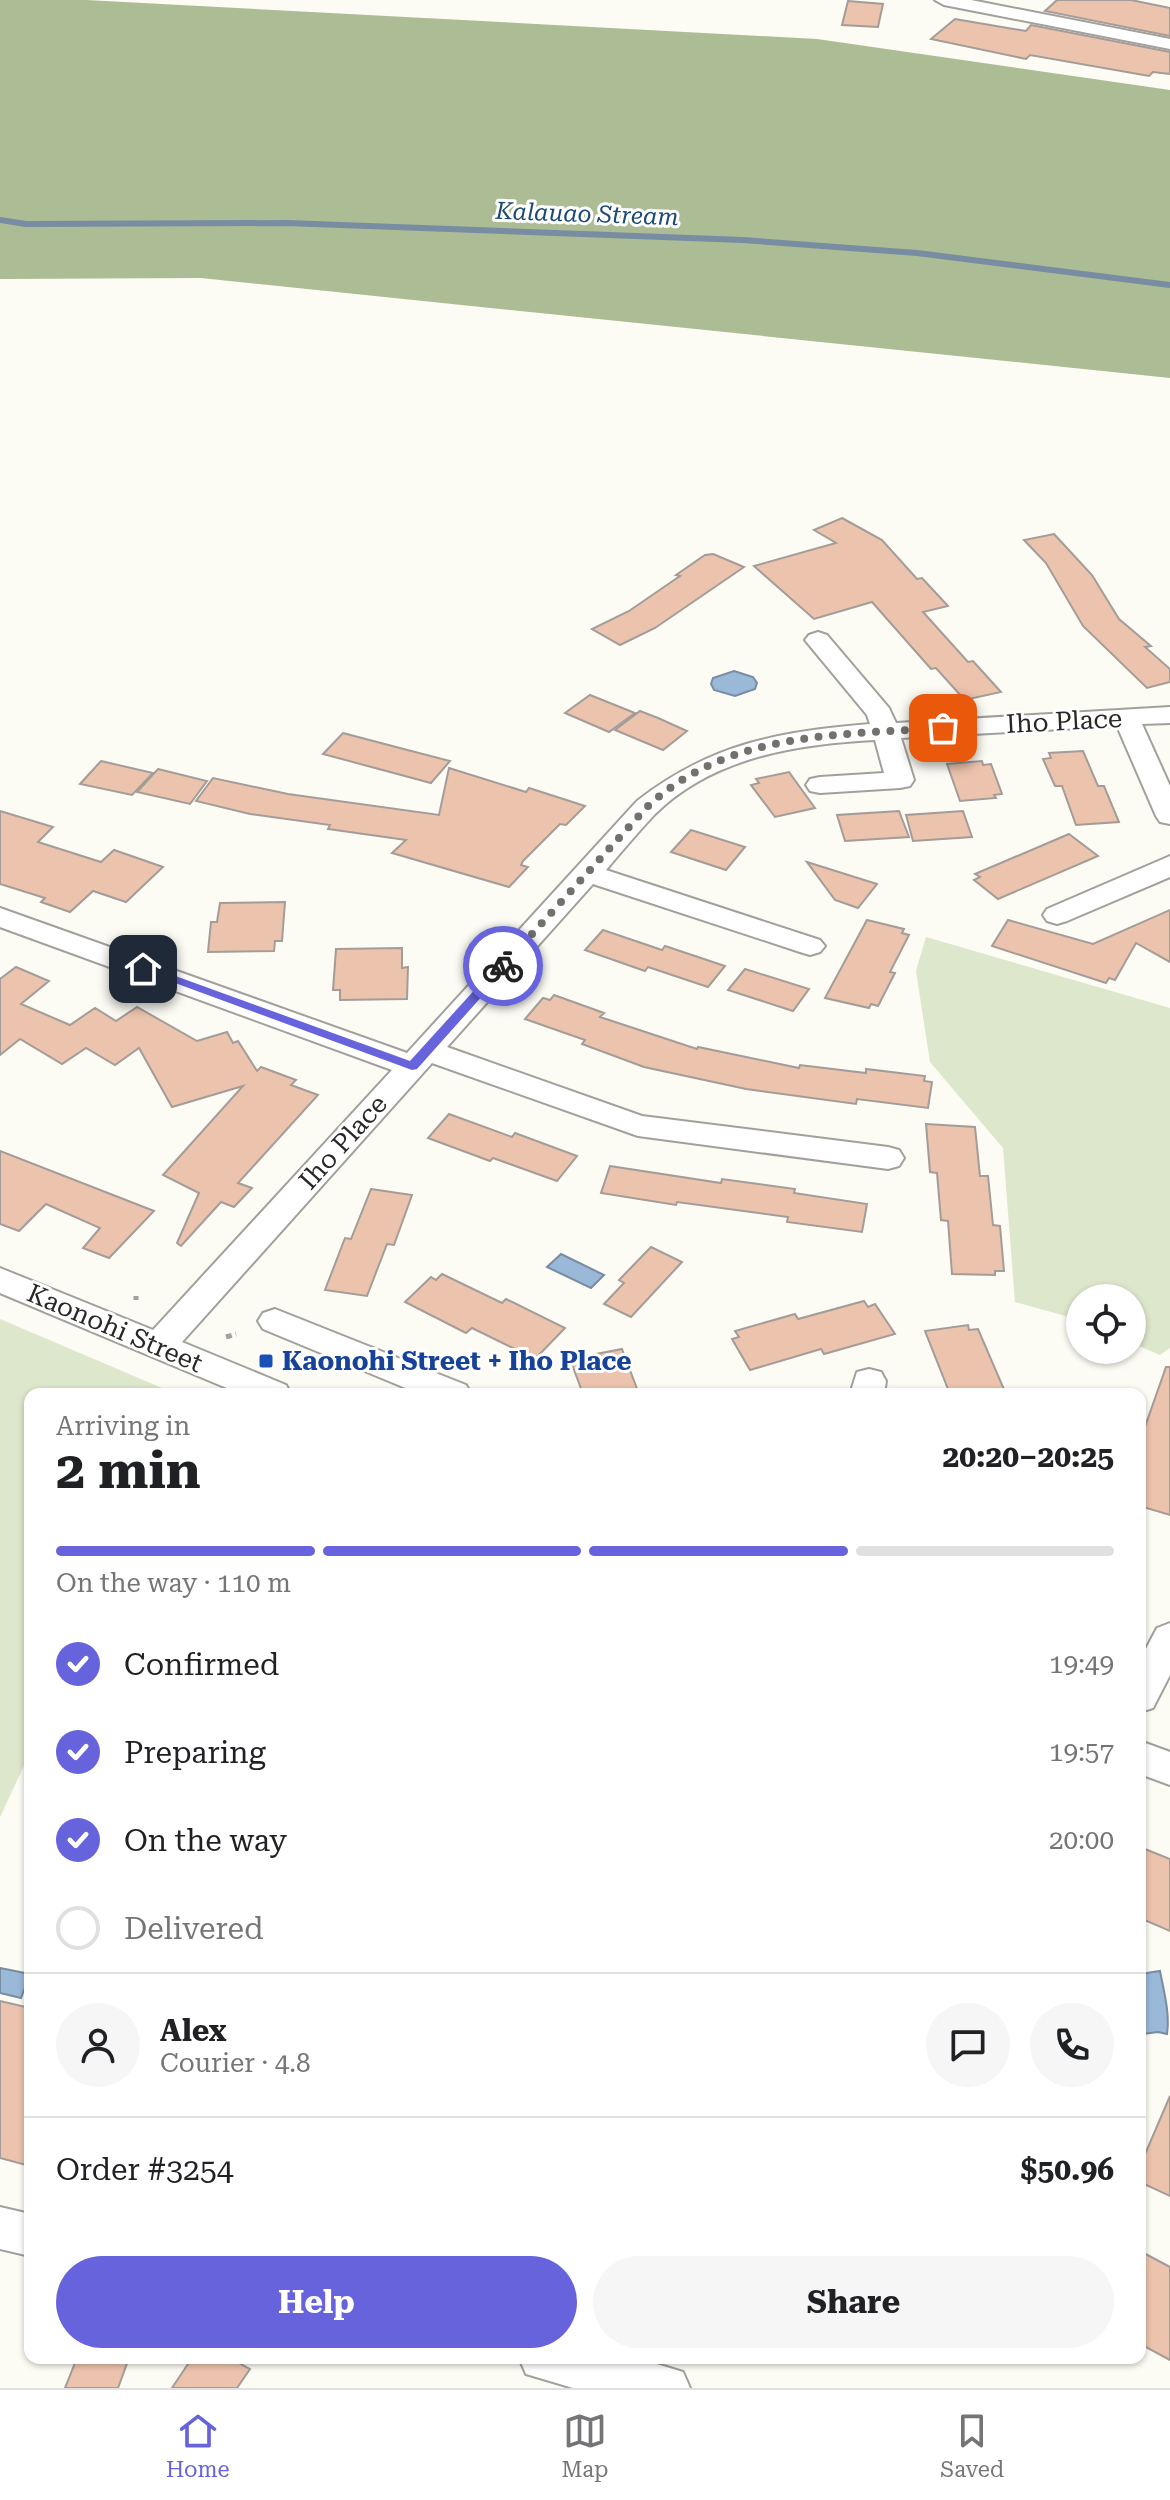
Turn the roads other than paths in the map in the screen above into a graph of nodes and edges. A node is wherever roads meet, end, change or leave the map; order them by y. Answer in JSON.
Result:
{"nodes":[{"id":1,"x":944,"y":0,"type":"edge"},
{"id":2,"x":987,"y":4,"type":"edge"},
{"id":3,"x":1170,"y":44,"type":"edge"},
{"id":4,"x":818,"y":640,"type":"dead end"},
{"id":5,"x":1170,"y":715,"type":"edge"},
{"id":6,"x":1126,"y":717,"type":"junction"},
{"id":7,"x":885,"y":732,"type":"junction"},
{"id":8,"x":820,"y":785,"type":"dead end"},
{"id":9,"x":1170,"y":816,"type":"edge"},
{"id":10,"x":1170,"y":864,"type":"edge"},
{"id":11,"x":587,"y":873,"type":"junction"},
{"id":12,"x":1057,"y":915,"type":"dead end"},
{"id":13,"x":0,"y":917,"type":"edge"},
{"id":14,"x":810,"y":946,"type":"dead end"},
{"id":15,"x":419,"y":1058,"type":"junction"},
{"id":16,"x":888,"y":1158,"type":"dead end"},
{"id":17,"x":0,"y":1280,"type":"edge"},
{"id":18,"x":275,"y":1321,"type":"dead end"},
{"id":19,"x":159,"y":1346,"type":"junction"},
{"id":20,"x":260,"y":1388,"type":"edge"},
{"id":21,"x":439,"y":1388,"type":"edge"},
{"id":22,"x":1170,"y":1638,"type":"edge"},
{"id":23,"x":1146,"y":1685,"type":"edge"},
{"id":24,"x":1146,"y":1759,"type":"edge"},
{"id":25,"x":1170,"y":1769,"type":"edge"},
{"id":26,"x":0,"y":2228,"type":"edge"},
{"id":27,"x":24,"y":2234,"type":"edge"},
{"id":28,"x":567,"y":2364,"type":"edge"},
{"id":29,"x":667,"y":2388,"type":"edge"}],
"edges":[{"from":1,"to":2,"type":"street"},
{"from":2,"to":3,"type":"street"},
{"from":4,"to":7,"type":"street"},
{"from":5,"to":6,"type":"street","name":"Iho Place"},
{"from":6,"to":7,"type":"street","name":"Iho Place"},
{"from":6,"to":9,"type":"street"},
{"from":7,"to":8,"type":"street"},
{"from":7,"to":11,"type":"street","name":"Iho Place"},
{"from":10,"to":12,"type":"street"},
{"from":11,"to":14,"type":"street"},
{"from":11,"to":15,"type":"street","name":"Iho Place"},
{"from":13,"to":15,"type":"street"},
{"from":15,"to":16,"type":"street"},
{"from":15,"to":19,"type":"street","name":"Iho Place"},
{"from":17,"to":19,"type":"street","name":"Kaonohi Street"},
{"from":18,"to":21,"type":"street"},
{"from":19,"to":20,"type":"street","name":"Kaonohi Street"},
{"from":22,"to":23,"type":"street"},
{"from":24,"to":25,"type":"street"},
{"from":26,"to":27,"type":"street"},
{"from":28,"to":29,"type":"street"}]}
